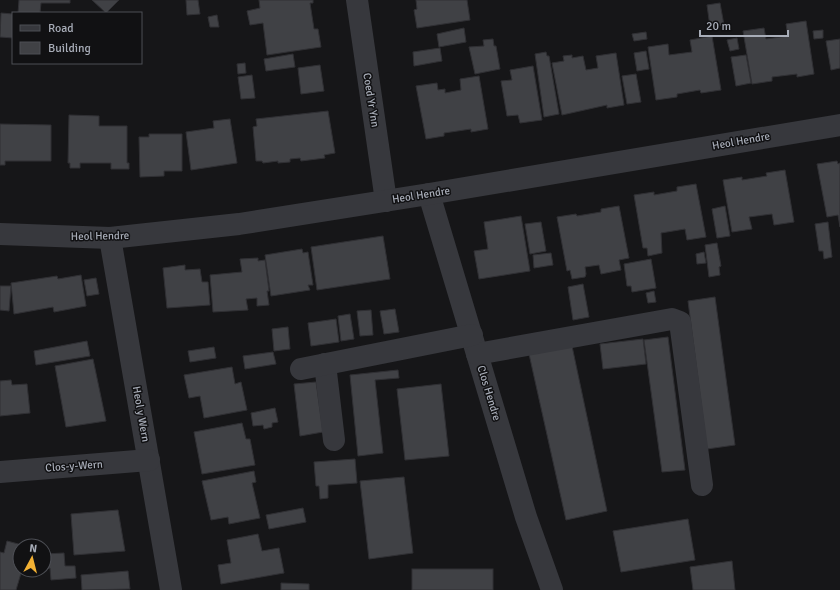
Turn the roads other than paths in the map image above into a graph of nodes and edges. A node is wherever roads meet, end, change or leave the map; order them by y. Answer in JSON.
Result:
{"nodes":[{"id":1,"x":357,"y":0,"type":"edge"},
{"id":2,"x":840,"y":125,"type":"edge"},
{"id":3,"x":429,"y":194,"type":"junction"},
{"id":4,"x":386,"y":201,"type":"junction"},
{"id":5,"x":0,"y":234,"type":"edge"},
{"id":6,"x":110,"y":238,"type":"junction"},
{"id":7,"x":474,"y":344,"type":"junction"},
{"id":8,"x":325,"y":364,"type":"junction"},
{"id":9,"x":301,"y":369,"type":"dead end"},
{"id":10,"x":334,"y":440,"type":"dead end"},
{"id":11,"x":149,"y":460,"type":"junction"},
{"id":12,"x":0,"y":472,"type":"edge"},
{"id":13,"x":702,"y":486,"type":"dead end"},
{"id":14,"x":172,"y":590,"type":"edge"},
{"id":15,"x":552,"y":590,"type":"edge"}],
"edges":[{"from":1,"to":4,"type":"street","name":"Coed Yr Ynn"},
{"from":2,"to":3,"type":"street","name":"Heol Hendre"},
{"from":3,"to":4,"type":"street","name":"Heol Hendre"},
{"from":3,"to":7,"type":"street","name":"Clos Hendre"},
{"from":4,"to":6,"type":"street","name":"Heol Hendre"},
{"from":5,"to":6,"type":"street","name":"Heol Hendre"},
{"from":6,"to":11,"type":"street","name":"Heol y Wern"},
{"from":7,"to":8,"type":"street"},
{"from":7,"to":13,"type":"street"},
{"from":7,"to":15,"type":"street","name":"Clos Hendre"},
{"from":8,"to":9,"type":"street"},
{"from":8,"to":10,"type":"street"},
{"from":11,"to":12,"type":"street","name":"Clos-y-Wern"},
{"from":11,"to":14,"type":"street","name":"Heol y Wern"}]}
